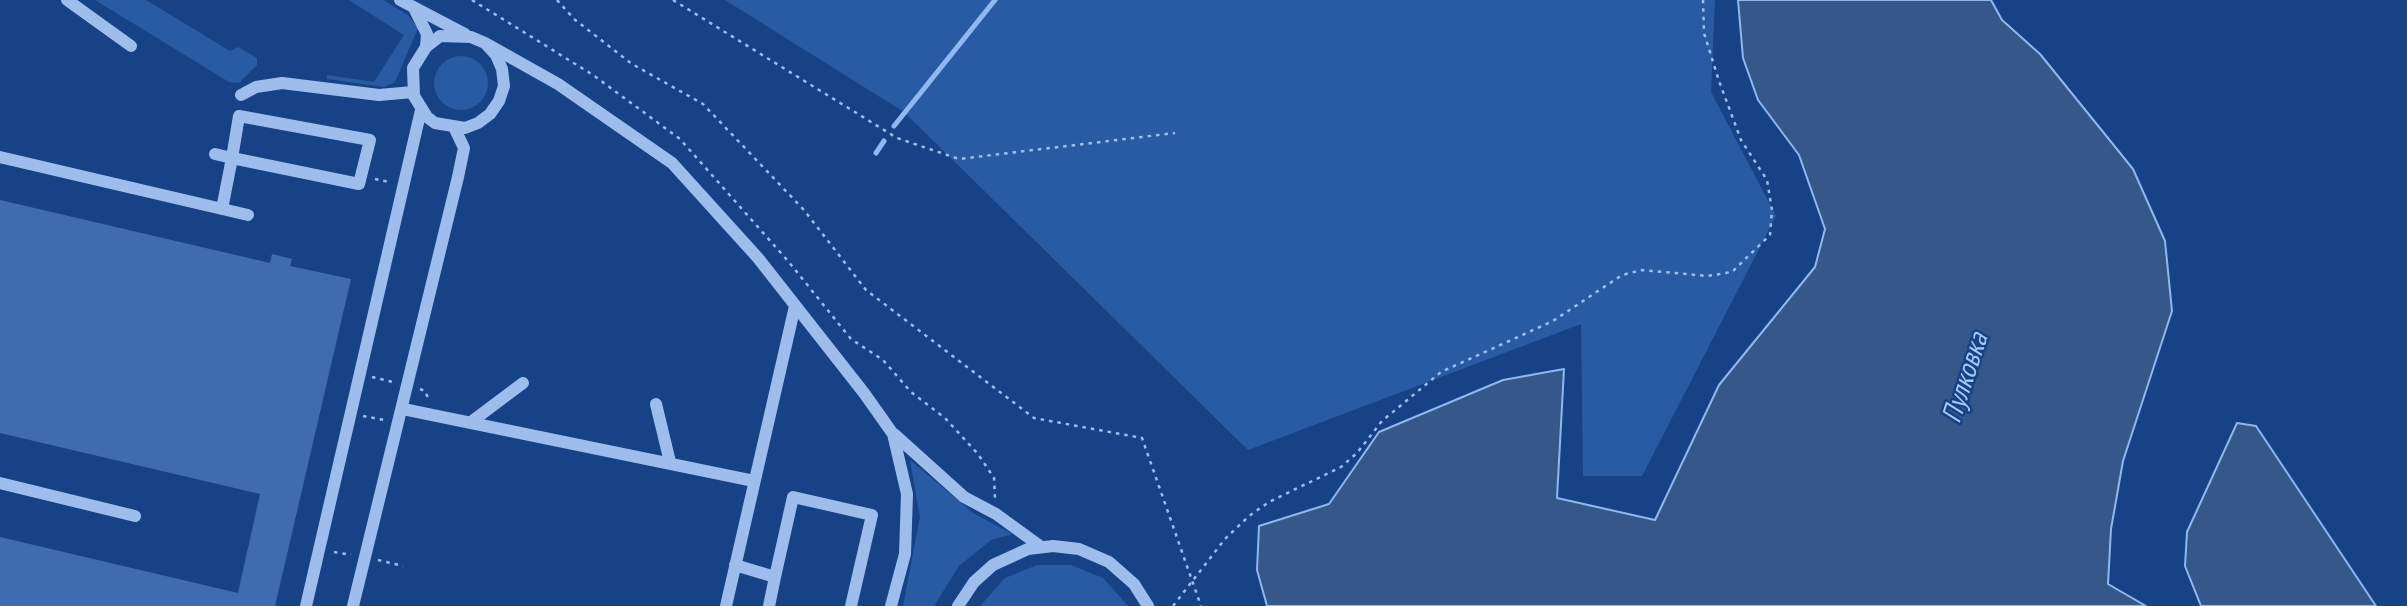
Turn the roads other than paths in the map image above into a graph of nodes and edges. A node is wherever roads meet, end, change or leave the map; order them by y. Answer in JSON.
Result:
{"nodes":[{"id":1,"x":67,"y":0,"type":"edge"},
{"id":2,"x":400,"y":0,"type":"edge"},
{"id":3,"x":415,"y":10,"type":"junction"},
{"id":4,"x":471,"y":37,"type":"junction"},
{"id":5,"x":485,"y":43,"type":"junction"},
{"id":6,"x":131,"y":46,"type":"dead end"},
{"id":7,"x":426,"y":47,"type":"junction"},
{"id":8,"x":413,"y":92,"type":"junction"},
{"id":9,"x":241,"y":95,"type":"dead end"},
{"id":10,"x":421,"y":110,"type":"junction"},
{"id":11,"x":454,"y":127,"type":"junction"},
{"id":12,"x":215,"y":154,"type":"dead end"},
{"id":13,"x":0,"y":157,"type":"edge"},
{"id":14,"x":232,"y":158,"type":"junction"},
{"id":15,"x":222,"y":209,"type":"junction"},
{"id":16,"x":248,"y":215,"type":"dead end"},
{"id":17,"x":795,"y":306,"type":"junction"},
{"id":18,"x":523,"y":383,"type":"dead end"},
{"id":19,"x":656,"y":404,"type":"dead end"},
{"id":20,"x":403,"y":409,"type":"junction"},
{"id":21,"x":471,"y":422,"type":"junction"},
{"id":22,"x":893,"y":434,"type":"junction"},
{"id":23,"x":670,"y":462,"type":"junction"},
{"id":24,"x":754,"y":481,"type":"junction"},
{"id":25,"x":0,"y":483,"type":"edge"},
{"id":26,"x":135,"y":516,"type":"dead end"},
{"id":27,"x":1040,"y":546,"type":"junction"},
{"id":28,"x":735,"y":565,"type":"junction"},
{"id":29,"x":775,"y":577,"type":"junction"},
{"id":30,"x":306,"y":606,"type":"edge"},
{"id":31,"x":353,"y":606,"type":"edge"},
{"id":32,"x":726,"y":606,"type":"edge"},
{"id":33,"x":769,"y":606,"type":"edge"},
{"id":34,"x":851,"y":606,"type":"edge"},
{"id":35,"x":891,"y":606,"type":"edge"},
{"id":36,"x":958,"y":606,"type":"edge"},
{"id":37,"x":1148,"y":606,"type":"edge"}],
"edges":[{"from":1,"to":6,"type":"street"},
{"from":2,"to":3,"type":"street"},
{"from":3,"to":4,"type":"street"},
{"from":3,"to":7,"type":"street"},
{"from":4,"to":5,"type":"street"},
{"from":4,"to":7,"type":"street"},
{"from":5,"to":11,"type":"street"},
{"from":5,"to":17,"type":"street"},
{"from":7,"to":8,"type":"street"},
{"from":8,"to":9,"type":"street"},
{"from":8,"to":10,"type":"street"},
{"from":10,"to":11,"type":"street"},
{"from":10,"to":30,"type":"street"},
{"from":11,"to":20,"type":"street"},
{"from":12,"to":14,"type":"street"},
{"from":13,"to":15,"type":"street"},
{"from":14,"to":14,"type":"street"},
{"from":14,"to":15,"type":"street"},
{"from":15,"to":16,"type":"street"},
{"from":17,"to":22,"type":"street"},
{"from":17,"to":24,"type":"street"},
{"from":18,"to":21,"type":"street"},
{"from":19,"to":23,"type":"street"},
{"from":20,"to":21,"type":"street"},
{"from":20,"to":31,"type":"street"},
{"from":21,"to":23,"type":"street"},
{"from":22,"to":27,"type":"street"},
{"from":22,"to":35,"type":"street"},
{"from":23,"to":24,"type":"street"},
{"from":24,"to":28,"type":"street"},
{"from":25,"to":26,"type":"street"},
{"from":27,"to":36,"type":"street"},
{"from":27,"to":37,"type":"street"},
{"from":28,"to":29,"type":"street"},
{"from":28,"to":32,"type":"street"},
{"from":29,"to":33,"type":"street"},
{"from":29,"to":34,"type":"street"}]}
